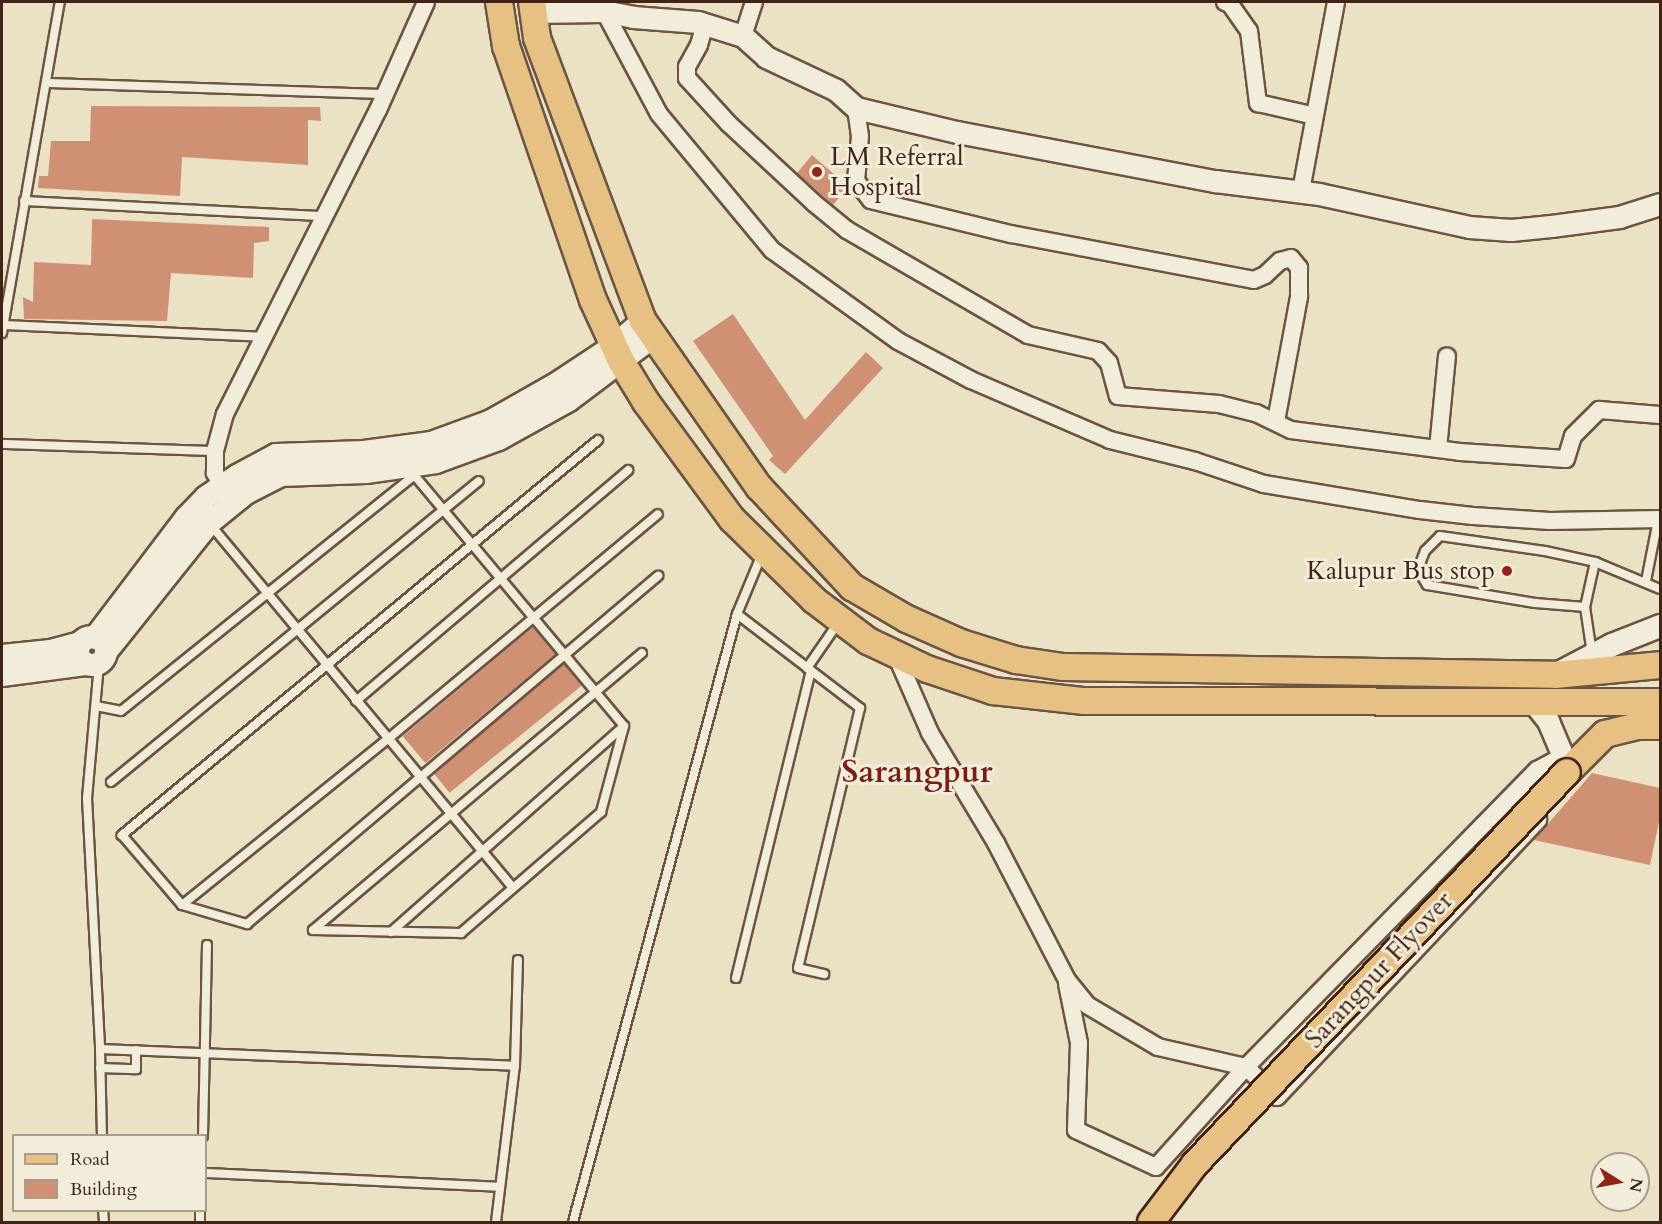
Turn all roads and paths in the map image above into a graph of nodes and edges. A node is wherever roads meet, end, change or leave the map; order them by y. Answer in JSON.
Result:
{"nodes":[{"id":1,"x":60,"y":2,"type":"edge"},
{"id":2,"x":426,"y":2,"type":"edge"},
{"id":3,"x":499,"y":2,"type":"edge"},
{"id":4,"x":754,"y":2,"type":"edge"},
{"id":5,"x":1225,"y":2,"type":"edge"},
{"id":6,"x":1336,"y":2,"type":"edge"},
{"id":7,"x":601,"y":6,"type":"edge"},
{"id":8,"x":533,"y":7,"type":"edge"},
{"id":9,"x":705,"y":24,"type":"junction"},
{"id":10,"x":743,"y":36,"type":"junction"},
{"id":11,"x":46,"y":83,"type":"junction"},
{"id":12,"x":385,"y":94,"type":"junction"},
{"id":13,"x":856,"y":108,"type":"junction"},
{"id":14,"x":1315,"y":116,"type":"junction"},
{"id":15,"x":1301,"y":191,"type":"junction"},
{"id":16,"x":24,"y":201,"type":"junction"},
{"id":17,"x":1660,"y":204,"type":"edge"},
{"id":18,"x":325,"y":216,"type":"junction"},
{"id":19,"x":649,"y":328,"type":"junction"},
{"id":20,"x":2,"y":329,"type":"edge"},
{"id":21,"x":265,"y":337,"type":"junction"},
{"id":22,"x":618,"y":353,"type":"junction"},
{"id":23,"x":1447,"y":356,"type":"dead end"},
{"id":24,"x":1660,"y":415,"type":"edge"},
{"id":25,"x":1276,"y":422,"type":"junction"},
{"id":26,"x":598,"y":440,"type":"dead end"},
{"id":27,"x":2,"y":444,"type":"edge"},
{"id":28,"x":1438,"y":449,"type":"junction"},
{"id":29,"x":215,"y":451,"type":"junction"},
{"id":30,"x":411,"y":470,"type":"junction"},
{"id":31,"x":628,"y":470,"type":"dead end"},
{"id":32,"x":479,"y":481,"type":"dead end"},
{"id":33,"x":227,"y":495,"type":"junction"},
{"id":34,"x":443,"y":509,"type":"junction"},
{"id":35,"x":658,"y":514,"type":"dead end"},
{"id":36,"x":1659,"y":519,"type":"edge"},
{"id":37,"x":209,"y":523,"type":"junction"},
{"id":38,"x":473,"y":545,"type":"junction"},
{"id":39,"x":764,"y":550,"type":"junction"},
{"id":40,"x":1595,"y":562,"type":"junction"},
{"id":41,"x":658,"y":576,"type":"dead end"},
{"id":42,"x":502,"y":579,"type":"junction"},
{"id":43,"x":1646,"y":581,"type":"junction"},
{"id":44,"x":1660,"y":588,"type":"edge"},
{"id":45,"x":266,"y":594,"type":"junction"},
{"id":46,"x":1585,"y":607,"type":"junction"},
{"id":47,"x":738,"y":614,"type":"junction"},
{"id":48,"x":535,"y":619,"type":"junction"},
{"id":49,"x":840,"y":620,"type":"junction"},
{"id":50,"x":1660,"y":626,"type":"edge"},
{"id":51,"x":296,"y":630,"type":"junction"},
{"id":52,"x":94,"y":652,"type":"junction"},
{"id":53,"x":642,"y":653,"type":"dead end"},
{"id":54,"x":565,"y":655,"type":"junction"},
{"id":55,"x":896,"y":655,"type":"junction"},
{"id":56,"x":1593,"y":655,"type":"junction"},
{"id":57,"x":2,"y":656,"type":"edge"},
{"id":58,"x":326,"y":665,"type":"junction"},
{"id":59,"x":1649,"y":667,"type":"edge"},
{"id":60,"x":809,"y":670,"type":"junction"},
{"id":61,"x":2,"y":675,"type":"edge"},
{"id":62,"x":1555,"y":675,"type":"junction"},
{"id":63,"x":597,"y":693,"type":"junction"},
{"id":64,"x":356,"y":701,"type":"junction"},
{"id":65,"x":1532,"y":701,"type":"junction"},
{"id":66,"x":1615,"y":701,"type":"junction"},
{"id":67,"x":1660,"y":702,"type":"edge"},
{"id":68,"x":96,"y":706,"type":"junction"},
{"id":69,"x":624,"y":726,"type":"junction"},
{"id":70,"x":1660,"y":726,"type":"edge"},
{"id":71,"x":1606,"y":729,"type":"junction"},
{"id":72,"x":388,"y":739,"type":"junction"},
{"id":73,"x":1565,"y":764,"type":"junction"},
{"id":74,"x":421,"y":778,"type":"junction"},
{"id":75,"x":111,"y":782,"type":"dead end"},
{"id":76,"x":451,"y":814,"type":"junction"},
{"id":77,"x":482,"y":851,"type":"junction"},
{"id":78,"x":512,"y":887,"type":"junction"},
{"id":79,"x":182,"y":905,"type":"junction"},
{"id":80,"x":391,"y":932,"type":"junction"},
{"id":81,"x":207,"y":945,"type":"dead end"},
{"id":82,"x":518,"y":960,"type":"dead end"},
{"id":83,"x":824,"y":974,"type":"dead end"},
{"id":84,"x":736,"y":978,"type":"dead end"},
{"id":85,"x":1067,"y":980,"type":"junction"},
{"id":86,"x":100,"y":1049,"type":"junction"},
{"id":87,"x":136,"y":1050,"type":"junction"},
{"id":88,"x":206,"y":1052,"type":"junction"},
{"id":89,"x":515,"y":1066,"type":"junction"},
{"id":90,"x":1246,"y":1067,"type":"junction"},
{"id":91,"x":100,"y":1068,"type":"junction"},
{"id":92,"x":102,"y":1134,"type":"edge"},
{"id":93,"x":203,"y":1134,"type":"edge"},
{"id":94,"x":207,"y":1173,"type":"edge"},
{"id":95,"x":500,"y":1187,"type":"junction"},
{"id":96,"x":496,"y":1222,"type":"edge"},
{"id":97,"x":573,"y":1222,"type":"edge"},
{"id":98,"x":1151,"y":1222,"type":"edge"}],
"edges":[{"from":1,"to":11,"type":"lane"},
{"from":2,"to":12,"type":"street"},
{"from":3,"to":22,"type":"main road"},
{"from":4,"to":10,"type":"street"},
{"from":5,"to":14,"type":"street"},
{"from":6,"to":14,"type":"street"},
{"from":7,"to":8,"type":"street"},
{"from":7,"to":9,"type":"street"},
{"from":7,"to":36,"type":"street"},
{"from":8,"to":19,"type":"main road"},
{"from":9,"to":10,"type":"street"},
{"from":9,"to":25,"type":"street"},
{"from":10,"to":13,"type":"street"},
{"from":11,"to":12,"type":"lane"},
{"from":11,"to":16,"type":"lane"},
{"from":12,"to":18,"type":"street"},
{"from":13,"to":15,"type":"street"},
{"from":13,"to":25,"type":"street"},
{"from":14,"to":15,"type":"street"},
{"from":15,"to":17,"type":"street"},
{"from":16,"to":18,"type":"lane"},
{"from":16,"to":20,"type":"lane"},
{"from":18,"to":21,"type":"street"},
{"from":19,"to":22,"type":"main road"},
{"from":19,"to":62,"type":"main road"},
{"from":20,"to":21,"type":"lane"},
{"from":21,"to":29,"type":"street"},
{"from":22,"to":30,"type":"main road"},
{"from":22,"to":33,"type":"main road"},
{"from":22,"to":39,"type":"main road"},
{"from":23,"to":28,"type":"street"},
{"from":24,"to":28,"type":"street"},
{"from":25,"to":28,"type":"street"},
{"from":26,"to":38,"type":"lane"},
{"from":27,"to":29,"type":"lane"},
{"from":29,"to":33,"type":"street"},
{"from":30,"to":33,"type":"main road"},
{"from":30,"to":34,"type":"lane"},
{"from":30,"to":45,"type":"lane"},
{"from":31,"to":42,"type":"lane"},
{"from":32,"to":34,"type":"lane"},
{"from":33,"to":37,"type":"main road"},
{"from":33,"to":52,"type":"main road"},
{"from":34,"to":38,"type":"lane"},
{"from":34,"to":51,"type":"lane"},
{"from":35,"to":48,"type":"lane"},
{"from":36,"to":43,"type":"lane"},
{"from":37,"to":45,"type":"lane"},
{"from":37,"to":52,"type":"main road"},
{"from":38,"to":42,"type":"lane"},
{"from":38,"to":58,"type":"lane"},
{"from":39,"to":47,"type":"lane"},
{"from":39,"to":49,"type":"main road"},
{"from":40,"to":43,"type":"lane"},
{"from":40,"to":46,"type":"lane"},
{"from":40,"to":46,"type":"lane"},
{"from":41,"to":54,"type":"lane"},
{"from":42,"to":48,"type":"lane"},
{"from":42,"to":64,"type":"lane"},
{"from":43,"to":44,"type":"lane"},
{"from":45,"to":51,"type":"lane"},
{"from":45,"to":68,"type":"lane"},
{"from":46,"to":56,"type":"lane"},
{"from":47,"to":60,"type":"lane"},
{"from":47,"to":97,"type":"lane"},
{"from":48,"to":54,"type":"lane"},
{"from":48,"to":72,"type":"lane"},
{"from":49,"to":55,"type":"main road"},
{"from":49,"to":60,"type":"lane"},
{"from":50,"to":56,"type":"main road"},
{"from":51,"to":58,"type":"lane"},
{"from":51,"to":75,"type":"lane"},
{"from":52,"to":57,"type":"main road"},
{"from":52,"to":61,"type":"main road"},
{"from":52,"to":68,"type":"lane"},
{"from":53,"to":63,"type":"lane"},
{"from":54,"to":63,"type":"lane"},
{"from":54,"to":74,"type":"lane"},
{"from":55,"to":65,"type":"main road"},
{"from":55,"to":85,"type":"street"},
{"from":56,"to":62,"type":"main road"},
{"from":58,"to":64,"type":"lane"},
{"from":58,"to":79,"type":"lane"},
{"from":59,"to":62,"type":"main road"},
{"from":59,"to":66,"type":"main road","name":"Sarangpur Flyover"},
{"from":60,"to":83,"type":"lane"},
{"from":60,"to":84,"type":"lane"},
{"from":63,"to":69,"type":"lane"},
{"from":63,"to":76,"type":"lane"},
{"from":64,"to":72,"type":"lane"},
{"from":65,"to":66,"type":"main road"},
{"from":65,"to":73,"type":"street"},
{"from":66,"to":67,"type":"main road"},
{"from":66,"to":71,"type":"main road","name":"Sarangpur Flyover"},
{"from":68,"to":86,"type":"lane"},
{"from":69,"to":77,"type":"lane"},
{"from":69,"to":78,"type":"lane"},
{"from":70,"to":71,"type":"main road"},
{"from":71,"to":73,"type":"main road","name":"Sarangpur Flyover"},
{"from":71,"to":90,"type":"street"},
{"from":72,"to":74,"type":"lane"},
{"from":72,"to":79,"type":"lane"},
{"from":73,"to":90,"type":"street"},
{"from":73,"to":98,"type":"main road","name":"Sarangpur Flyover","bridge":true},
{"from":74,"to":76,"type":"lane"},
{"from":74,"to":79,"type":"lane"},
{"from":76,"to":77,"type":"lane"},
{"from":76,"to":80,"type":"lane"},
{"from":77,"to":78,"type":"lane"},
{"from":77,"to":80,"type":"lane"},
{"from":78,"to":80,"type":"lane"},
{"from":81,"to":88,"type":"lane"},
{"from":82,"to":89,"type":"lane"},
{"from":85,"to":90,"type":"street"},
{"from":85,"to":90,"type":"street"},
{"from":86,"to":87,"type":"lane"},
{"from":86,"to":91,"type":"lane"},
{"from":87,"to":88,"type":"lane"},
{"from":87,"to":91,"type":"lane"},
{"from":88,"to":89,"type":"lane"},
{"from":88,"to":93,"type":"lane"},
{"from":89,"to":95,"type":"lane"},
{"from":91,"to":92,"type":"lane"},
{"from":94,"to":95,"type":"lane"},
{"from":95,"to":96,"type":"lane"}]}
